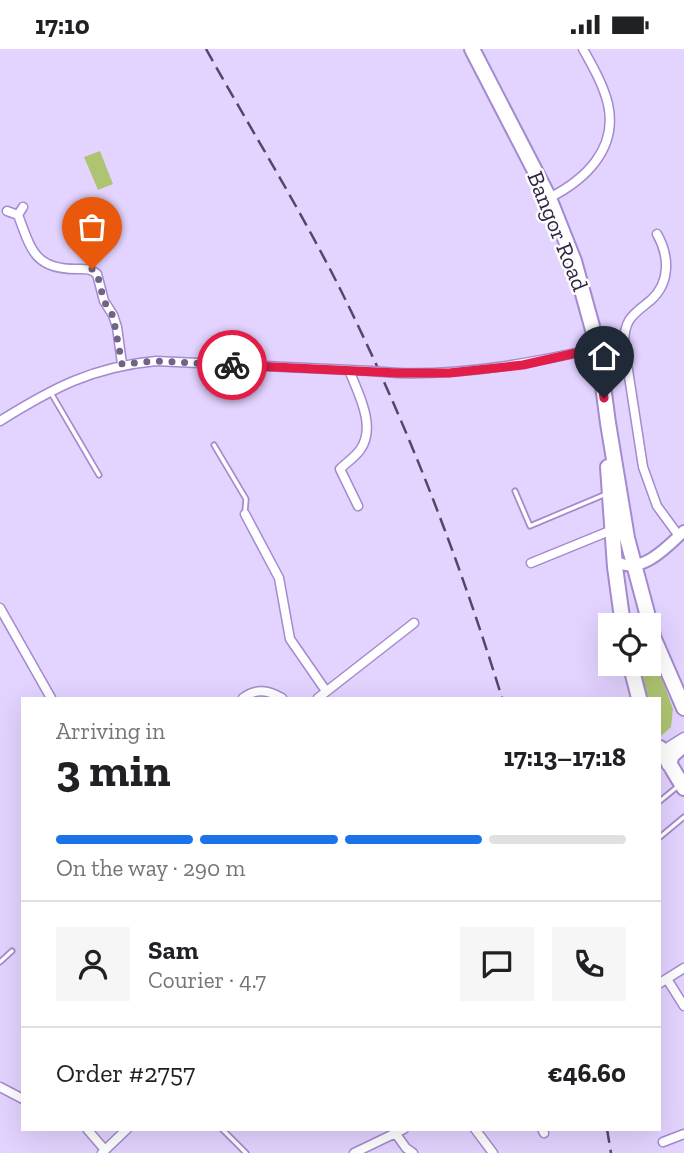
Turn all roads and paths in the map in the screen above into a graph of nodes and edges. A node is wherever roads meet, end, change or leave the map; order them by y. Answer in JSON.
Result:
{"nodes":[{"id":1,"x":472,"y":49,"type":"edge"},
{"id":2,"x":583,"y":49,"type":"edge"},
{"id":3,"x":549,"y":198,"type":"junction"},
{"id":4,"x":7,"y":211,"type":"dead end"},
{"id":5,"x":657,"y":234,"type":"dead end"},
{"id":6,"x":598,"y":348,"type":"junction"},
{"id":7,"x":122,"y":364,"type":"junction"},
{"id":8,"x":349,"y":370,"type":"junction"},
{"id":9,"x":50,"y":391,"type":"junction"},
{"id":10,"x":0,"y":421,"type":"edge"},
{"id":11,"x":608,"y":423,"type":"junction"},
{"id":12,"x":214,"y":445,"type":"dead end"},
{"id":13,"x":99,"y":475,"type":"dead end"},
{"id":14,"x":515,"y":491,"type":"dead end"},
{"id":15,"x":609,"y":492,"type":"junction"},
{"id":16,"x":358,"y":506,"type":"dead end"},
{"id":17,"x":245,"y":514,"type":"joint"},
{"id":18,"x":612,"y":530,"type":"junction"},
{"id":19,"x":682,"y":533,"type":"edge"},
{"id":20,"x":531,"y":563,"type":"dead end"},
{"id":21,"x":625,"y":563,"type":"junction"},
{"id":22,"x":0,"y":608,"type":"edge"},
{"id":23,"x":621,"y":613,"type":"edge"},
{"id":24,"x":414,"y":623,"type":"dead end"},
{"id":25,"x":633,"y":676,"type":"edge"},
{"id":26,"x":326,"y":691,"type":"junction"},
{"id":27,"x":50,"y":697,"type":"edge"},
{"id":28,"x":244,"y":697,"type":"edge"},
{"id":29,"x":280,"y":697,"type":"edge"},
{"id":30,"x":319,"y":697,"type":"edge"},
{"id":31,"x":639,"y":697,"type":"edge"},
{"id":32,"x":684,"y":708,"type":"edge"},
{"id":33,"x":684,"y":737,"type":"edge"},
{"id":34,"x":684,"y":745,"type":"edge"},
{"id":35,"x":662,"y":754,"type":"edge"},
{"id":36,"x":683,"y":786,"type":"edge"},
{"id":37,"x":661,"y":800,"type":"edge"},
{"id":38,"x":684,"y":817,"type":"edge"},
{"id":39,"x":661,"y":836,"type":"edge"},
{"id":40,"x":12,"y":951,"type":"dead end"},
{"id":41,"x":0,"y":962,"type":"edge"},
{"id":42,"x":684,"y":968,"type":"edge"},
{"id":43,"x":664,"y":981,"type":"edge"},
{"id":44,"x":684,"y":1006,"type":"edge"},
{"id":45,"x":0,"y":1087,"type":"edge"},
{"id":46,"x":21,"y":1098,"type":"edge"},
{"id":47,"x":88,"y":1131,"type":"edge"},
{"id":48,"x":125,"y":1131,"type":"edge"},
{"id":49,"x":224,"y":1131,"type":"edge"},
{"id":50,"x":395,"y":1131,"type":"edge"},
{"id":51,"x":476,"y":1131,"type":"edge"},
{"id":52,"x":684,"y":1134,"type":"edge"},
{"id":53,"x":663,"y":1142,"type":"dead end"},
{"id":54,"x":103,"y":1151,"type":"edge"},
{"id":55,"x":246,"y":1153,"type":"edge"},
{"id":56,"x":354,"y":1153,"type":"edge"},
{"id":57,"x":413,"y":1153,"type":"edge"},
{"id":58,"x":493,"y":1153,"type":"edge"}],
"edges":[{"from":1,"to":3,"type":"highway","name":"Bangor Road"},
{"from":2,"to":3,"type":"street"},
{"from":3,"to":6,"type":"highway","name":"Bangor Road"},
{"from":4,"to":7,"type":"street"},
{"from":5,"to":19,"type":"street"},
{"from":6,"to":8,"type":"street","bridge":true},
{"from":6,"to":11,"type":"highway","name":"Bangor Road"},
{"from":7,"to":8,"type":"street"},
{"from":7,"to":9,"type":"street"},
{"from":8,"to":16,"type":"street"},
{"from":9,"to":10,"type":"street"},
{"from":9,"to":13,"type":"lane"},
{"from":11,"to":15,"type":"highway"},
{"from":11,"to":21,"type":"highway","name":"Bangor Road"},
{"from":12,"to":17,"type":"lane"},
{"from":14,"to":15,"type":"lane"},
{"from":15,"to":18,"type":"highway"},
{"from":17,"to":26,"type":"street"},
{"from":18,"to":20,"type":"street"},
{"from":18,"to":21,"type":"highway"},
{"from":19,"to":21,"type":"street"},
{"from":21,"to":23,"type":"highway"},
{"from":21,"to":32,"type":"highway","name":"Bangor Road"},
{"from":22,"to":27,"type":"street"},
{"from":24,"to":26,"type":"street"},
{"from":25,"to":31,"type":"highway"},
{"from":26,"to":30,"type":"street"},
{"from":28,"to":29,"type":"street"},
{"from":33,"to":35,"type":"street"},
{"from":34,"to":35,"type":"highway"},
{"from":35,"to":36,"type":"highway"},
{"from":36,"to":37,"type":"lane"},
{"from":38,"to":39,"type":"lane"},
{"from":40,"to":41,"type":"lane"},
{"from":42,"to":43,"type":"street"},
{"from":43,"to":44,"type":"street"},
{"from":45,"to":46,"type":"street"},
{"from":47,"to":54,"type":"street"},
{"from":48,"to":54,"type":"street"},
{"from":49,"to":55,"type":"lane"},
{"from":50,"to":56,"type":"street"},
{"from":50,"to":57,"type":"street"},
{"from":51,"to":58,"type":"street"},
{"from":52,"to":53,"type":"street"}]}
